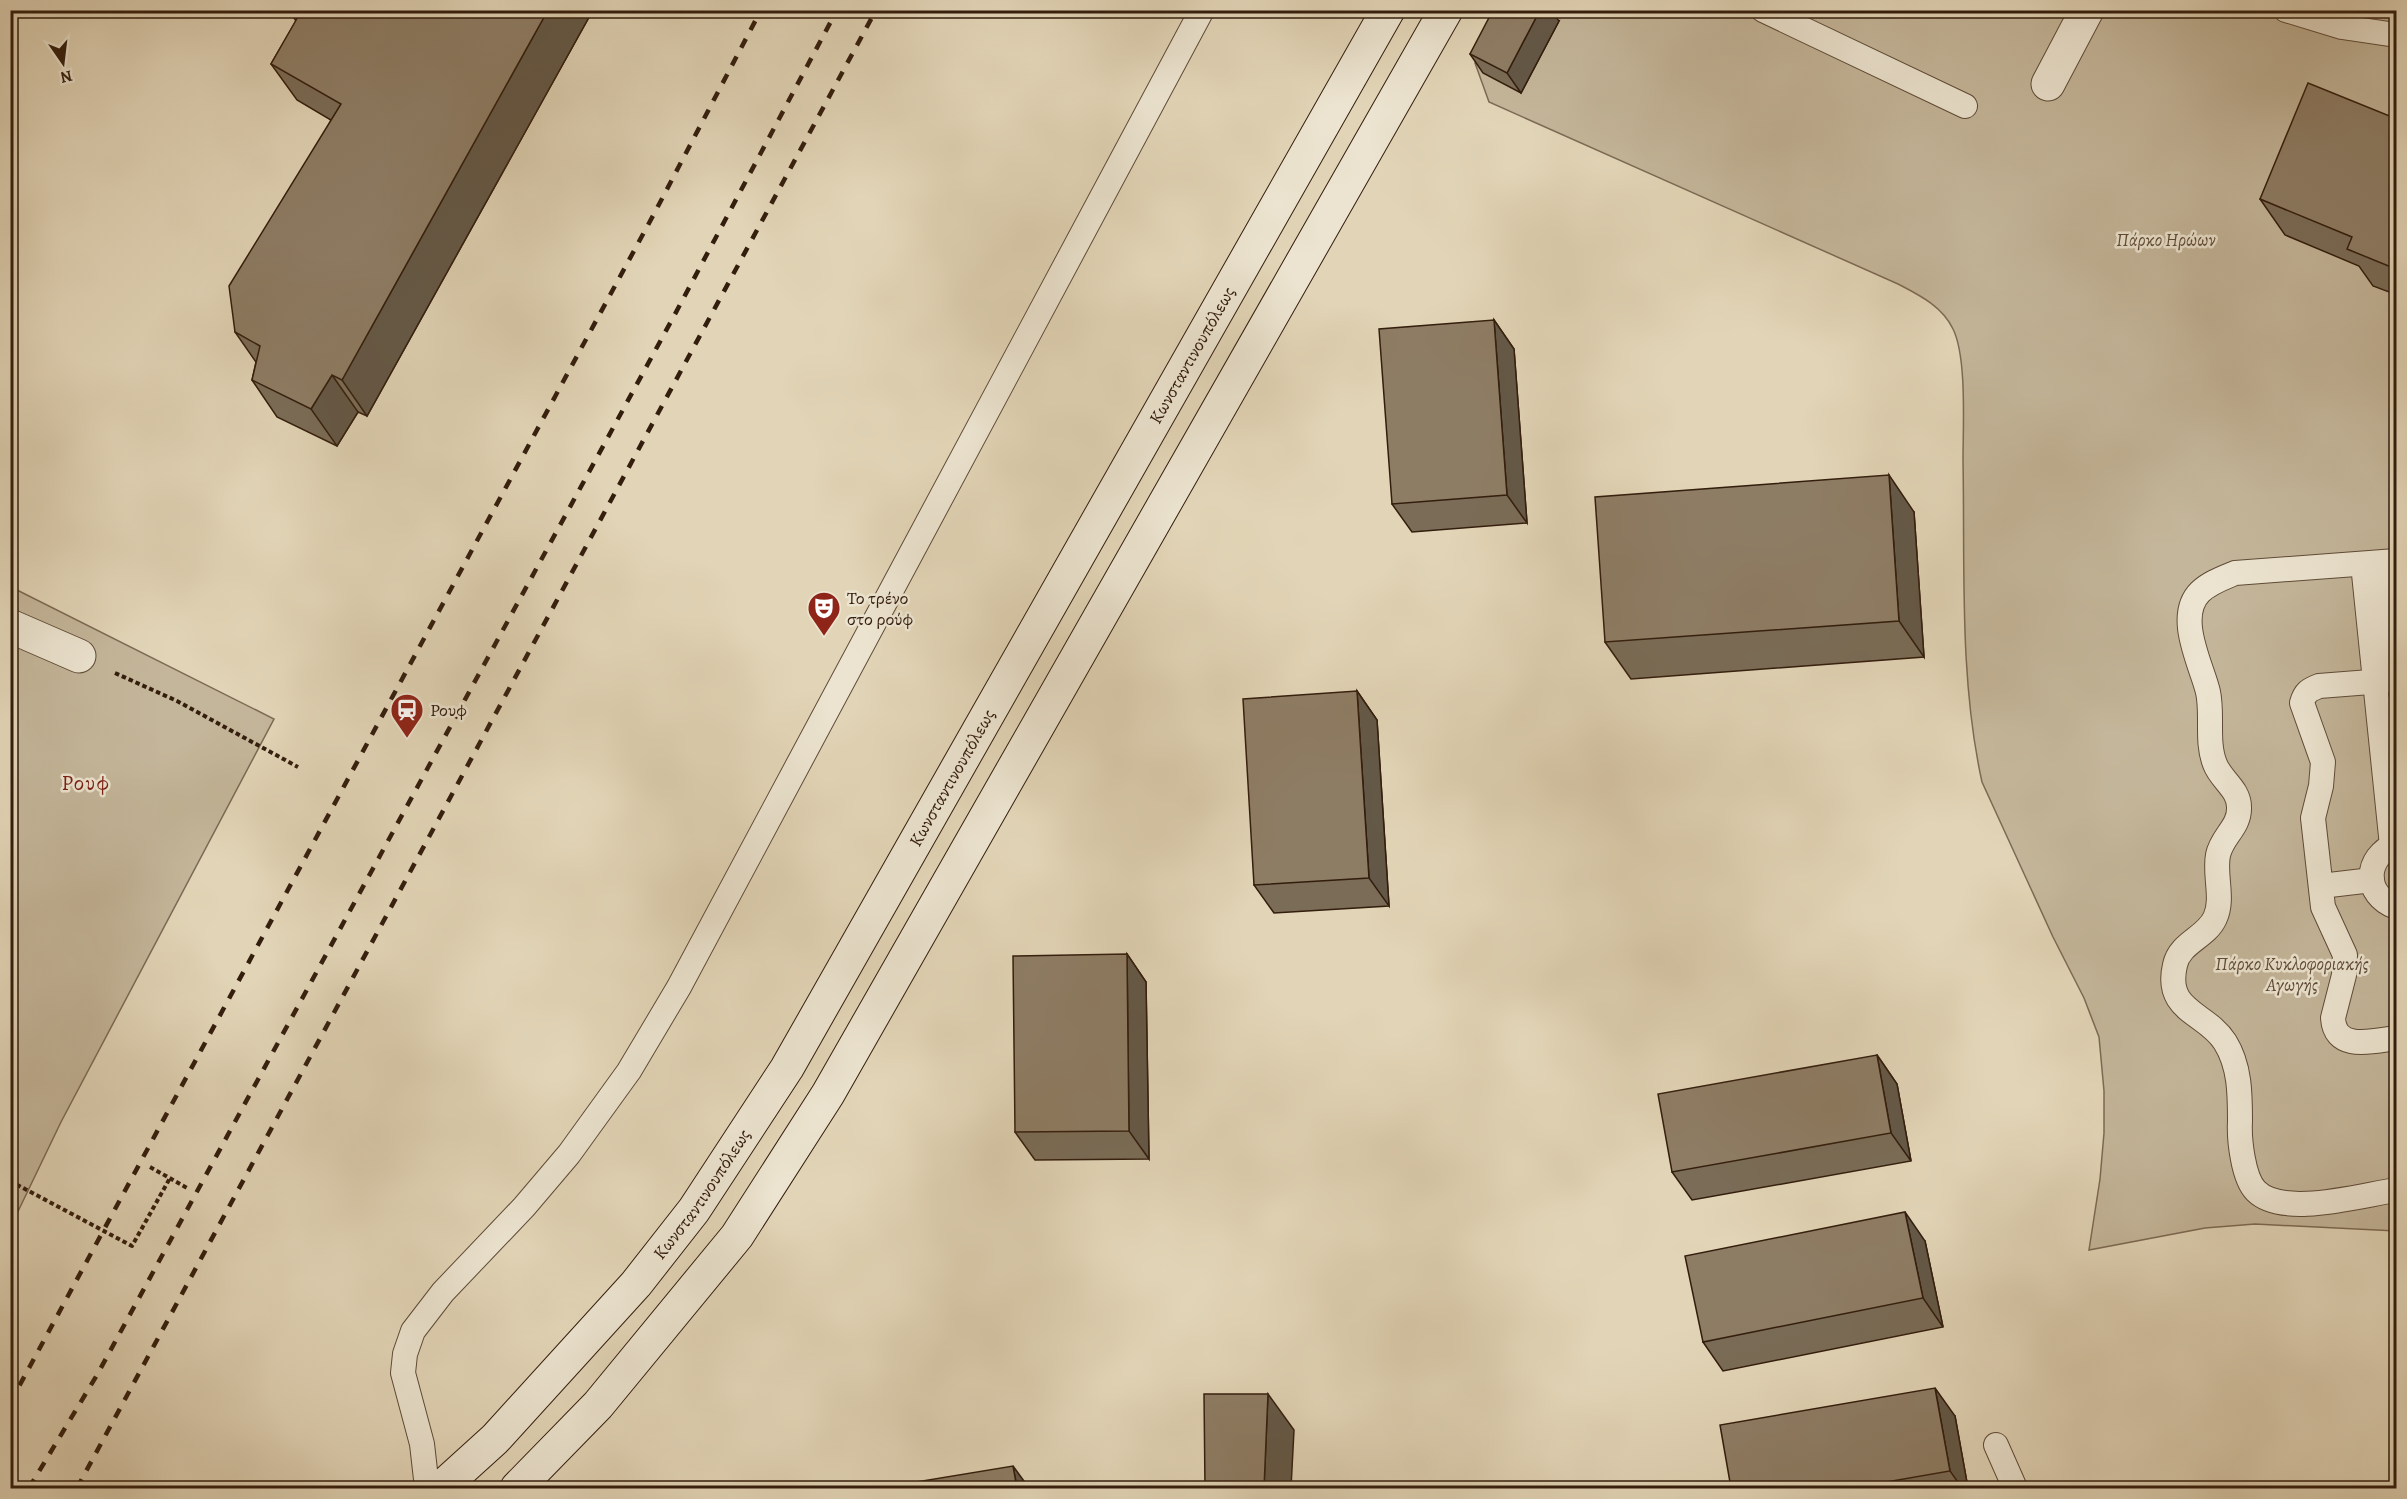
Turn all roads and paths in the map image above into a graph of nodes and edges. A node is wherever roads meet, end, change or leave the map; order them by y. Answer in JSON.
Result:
{"nodes":[{"id":1,"x":1202,"y":10,"type":"edge"},
{"id":2,"x":1388,"y":10,"type":"edge"},
{"id":3,"x":1446,"y":10,"type":"edge"},
{"id":4,"x":1763,"y":10,"type":"edge"},
{"id":5,"x":2087,"y":10,"type":"edge"},
{"id":6,"x":2286,"y":10,"type":"edge"},
{"id":7,"x":2397,"y":35,"type":"edge"},
{"id":8,"x":2048,"y":84,"type":"dead end"},
{"id":9,"x":1965,"y":106,"type":"dead end"},
{"id":10,"x":2382,"y":562,"type":"edge"},
{"id":11,"x":10,"y":626,"type":"edge"},
{"id":12,"x":79,"y":656,"type":"joint"},
{"id":13,"x":2389,"y":678,"type":"edge"},
{"id":14,"x":298,"y":766,"type":"dead end"},
{"id":15,"x":2394,"y":845,"type":"edge"},
{"id":16,"x":2372,"y":880,"type":"junction"},
{"id":17,"x":2321,"y":886,"type":"junction"},
{"id":18,"x":2397,"y":907,"type":"edge"},
{"id":19,"x":2397,"y":1038,"type":"edge"},
{"id":20,"x":150,"y":1167,"type":"dead end"},
{"id":21,"x":170,"y":1178,"type":"junction"},
{"id":22,"x":10,"y":1181,"type":"edge"},
{"id":23,"x":189,"y":1189,"type":"dead end"},
{"id":24,"x":2393,"y":1189,"type":"edge"},
{"id":25,"x":1996,"y":1445,"type":"dead end"},
{"id":26,"x":427,"y":1488,"type":"edge"},
{"id":27,"x":441,"y":1488,"type":"edge"},
{"id":28,"x":517,"y":1488,"type":"edge"},
{"id":29,"x":2015,"y":1488,"type":"edge"}],
"edges":[{"from":1,"to":26,"type":"lane"},
{"from":2,"to":27,"type":"main road","name":"Κωνσταντινουπόλεως"},
{"from":3,"to":28,"type":"main road"},
{"from":4,"to":9,"type":"lane"},
{"from":5,"to":8,"type":"main road"},
{"from":6,"to":7,"type":"lane"},
{"from":10,"to":13,"type":"lane"},
{"from":10,"to":24,"type":"lane"},
{"from":11,"to":12,"type":"main road"},
{"from":12,"to":14,"type":"path"},
{"from":13,"to":15,"type":"lane"},
{"from":13,"to":17,"type":"lane"},
{"from":15,"to":16,"type":"lane"},
{"from":16,"to":17,"type":"lane"},
{"from":16,"to":18,"type":"lane"},
{"from":17,"to":19,"type":"lane"},
{"from":20,"to":21,"type":"path"},
{"from":21,"to":22,"type":"path"},
{"from":21,"to":23,"type":"path"},
{"from":25,"to":29,"type":"lane"}]}
